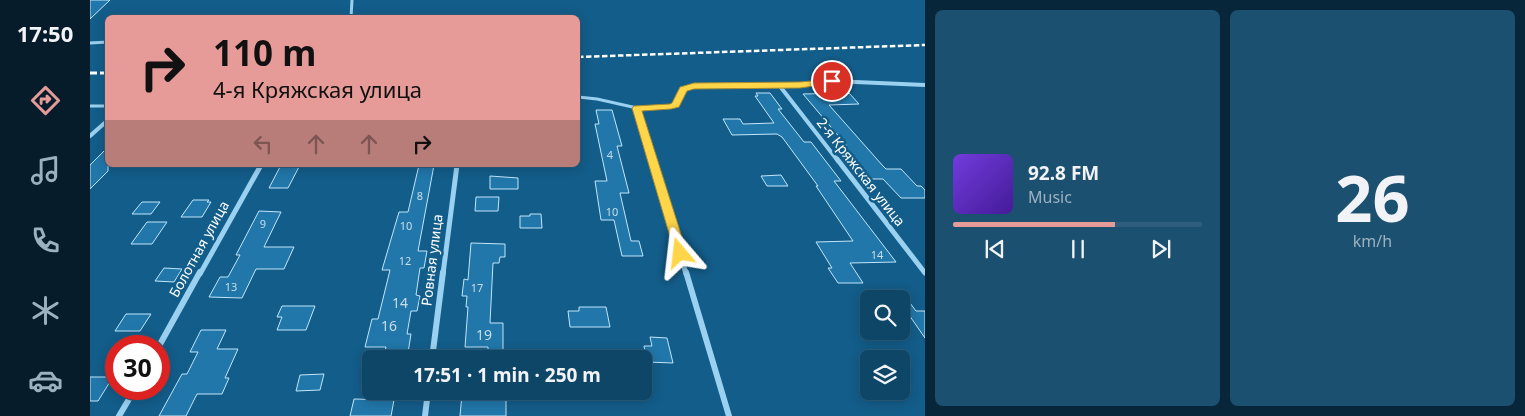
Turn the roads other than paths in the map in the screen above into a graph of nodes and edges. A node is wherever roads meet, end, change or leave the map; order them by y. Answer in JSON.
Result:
{"nodes":[{"id":1,"x":352,"y":0,"type":"edge"},
{"id":2,"x":352,"y":15,"type":"edge"},
{"id":3,"x":105,"y":42,"type":"edge"},
{"id":4,"x":90,"y":43,"type":"edge"},
{"id":5,"x":925,"y":84,"type":"edge"},
{"id":6,"x":779,"y":85,"type":"junction"},
{"id":7,"x":580,"y":97,"type":"edge"},
{"id":8,"x":90,"y":106,"type":"edge"},
{"id":9,"x":105,"y":106,"type":"edge"},
{"id":10,"x":637,"y":108,"type":"junction"},
{"id":11,"x":105,"y":123,"type":"edge"},
{"id":12,"x":90,"y":136,"type":"edge"},
{"id":13,"x":260,"y":167,"type":"edge"},
{"id":14,"x":457,"y":167,"type":"edge"},
{"id":15,"x":925,"y":273,"type":"edge"},
{"id":16,"x":164,"y":335,"type":"edge"},
{"id":17,"x":433,"y":350,"type":"edge"},
{"id":18,"x":128,"y":400,"type":"edge"},
{"id":19,"x":427,"y":400,"type":"edge"},
{"id":20,"x":119,"y":416,"type":"edge"},
{"id":21,"x":424,"y":416,"type":"edge"},
{"id":22,"x":730,"y":416,"type":"edge"}],
"edges":[{"from":1,"to":2,"type":"street"},
{"from":3,"to":4,"type":"street"},
{"from":5,"to":6,"type":"street"},
{"from":6,"to":10,"type":"street"},
{"from":6,"to":15,"type":"street","name":"2-я Кряжская улица"},
{"from":7,"to":10,"type":"lane"},
{"from":8,"to":9,"type":"lane"},
{"from":10,"to":22,"type":"street"},
{"from":11,"to":12,"type":"street"},
{"from":13,"to":16,"type":"street","name":"Болотная улица"},
{"from":14,"to":17,"type":"street","name":"Ровная улица"},
{"from":18,"to":20,"type":"street"},
{"from":19,"to":21,"type":"street"}]}
